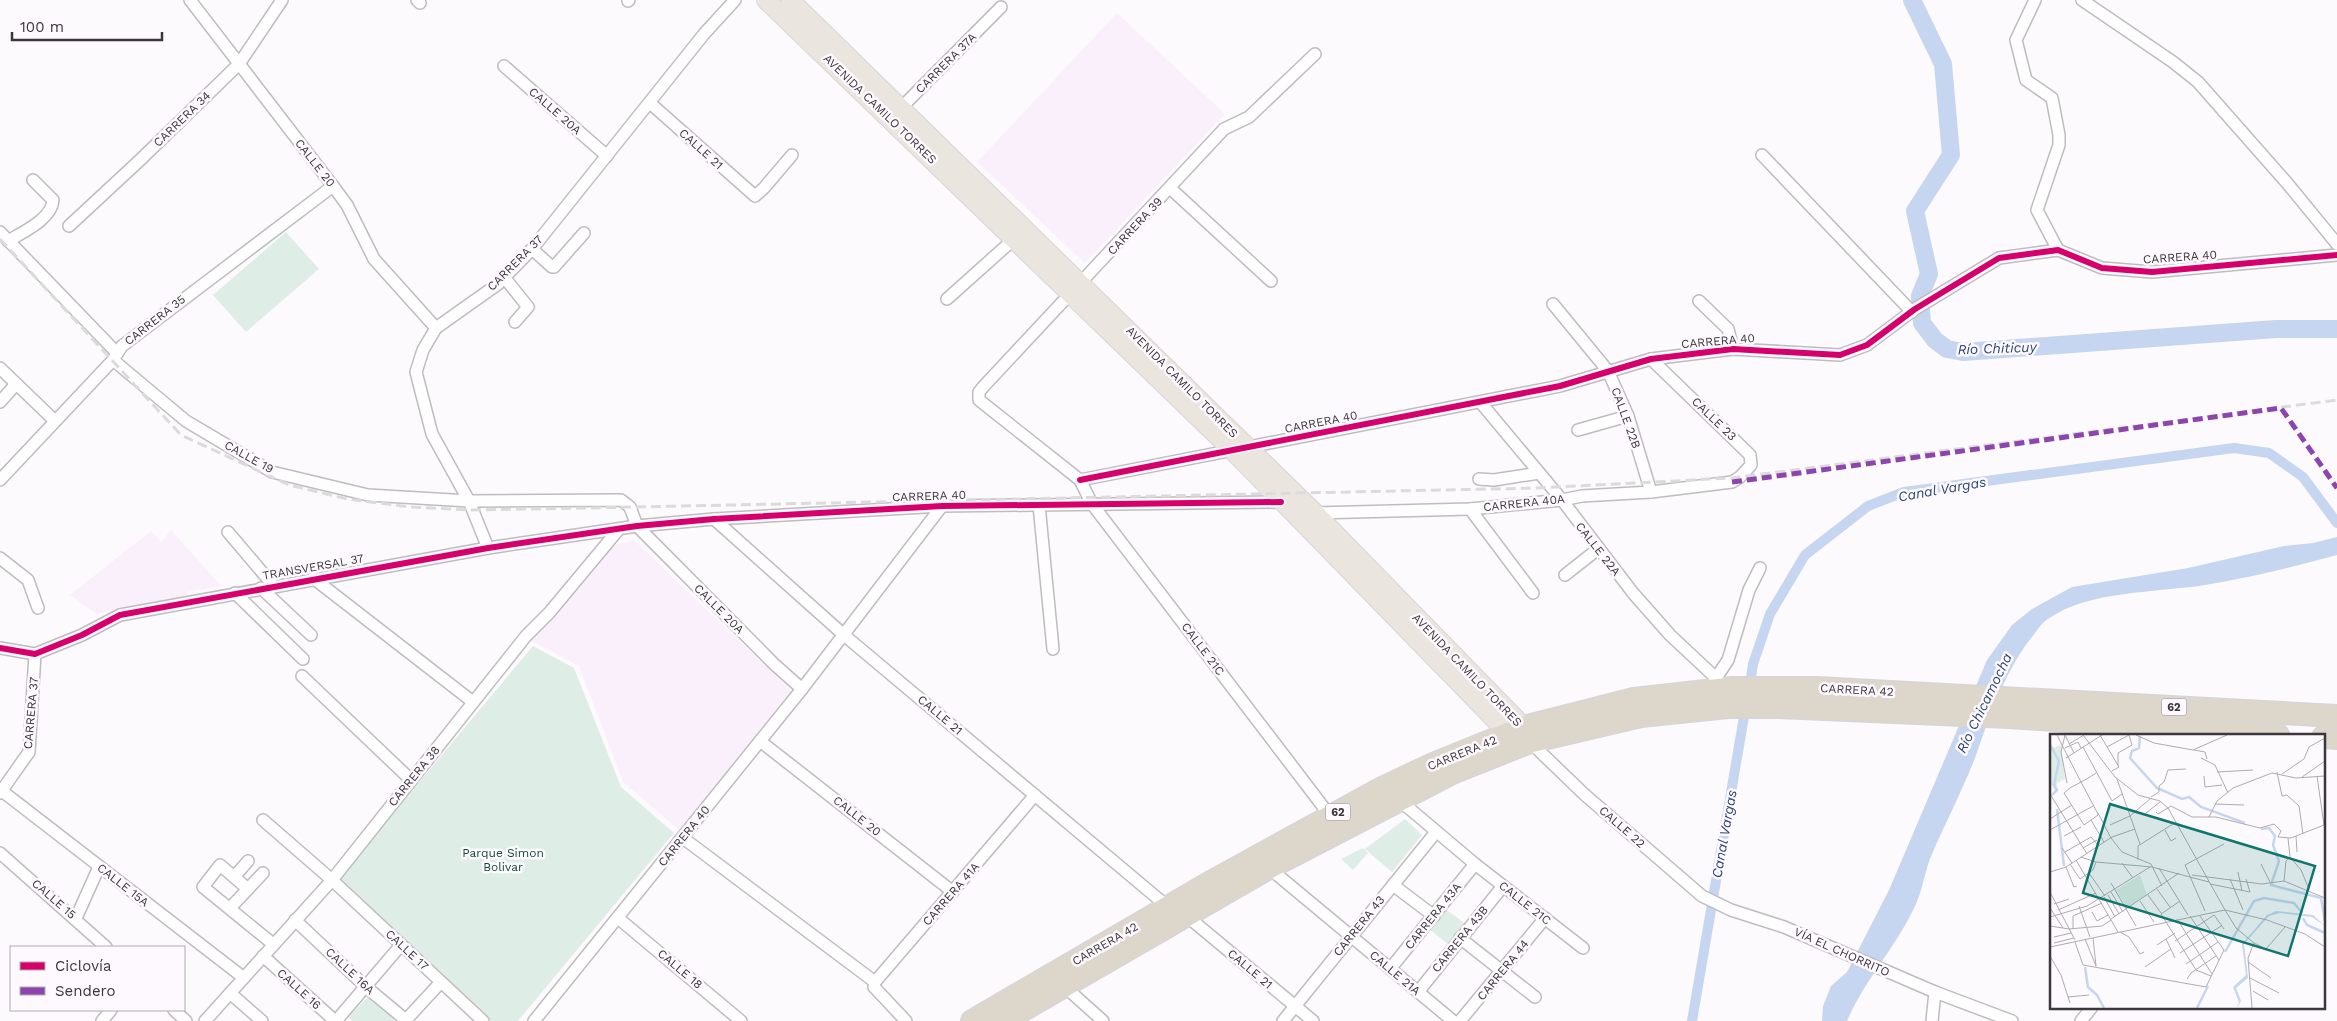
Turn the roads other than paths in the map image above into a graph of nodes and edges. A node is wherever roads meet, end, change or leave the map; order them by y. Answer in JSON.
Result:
{"nodes":[{"id":1,"x":190,"y":0,"type":"edge"},
{"id":2,"x":282,"y":0,"type":"edge"},
{"id":3,"x":735,"y":0,"type":"edge"},
{"id":4,"x":766,"y":0,"type":"edge"},
{"id":5,"x":790,"y":0,"type":"edge"},
{"id":6,"x":2035,"y":0,"type":"edge"},
{"id":7,"x":2082,"y":0,"type":"edge"},
{"id":8,"x":1001,"y":7,"type":"dead end"},
{"id":9,"x":1315,"y":54,"type":"dead end"},
{"id":10,"x":239,"y":64,"type":"junction"},
{"id":11,"x":504,"y":66,"type":"dead end"},
{"id":12,"x":650,"y":103,"type":"junction"},
{"id":13,"x":896,"y":113,"type":"junction"},
{"id":14,"x":792,"y":155,"type":"dead end"},
{"id":15,"x":1762,"y":155,"type":"dead end"},
{"id":16,"x":607,"y":156,"type":"junction"},
{"id":17,"x":33,"y":180,"type":"dead end"},
{"id":18,"x":333,"y":186,"type":"junction"},
{"id":19,"x":1170,"y":188,"type":"junction"},
{"id":20,"x":69,"y":226,"type":"dead end"},
{"id":21,"x":0,"y":232,"type":"edge"},
{"id":22,"x":584,"y":233,"type":"dead end"},
{"id":23,"x":1014,"y":239,"type":"junction"},
{"id":24,"x":8,"y":241,"type":"junction"},
{"id":25,"x":2337,"y":244,"type":"edge"},
{"id":26,"x":532,"y":249,"type":"junction"},
{"id":27,"x":2058,"y":250,"type":"junction"},
{"id":28,"x":2337,"y":255,"type":"edge"},
{"id":29,"x":504,"y":277,"type":"junction"},
{"id":30,"x":1271,"y":281,"type":"dead end"},
{"id":31,"x":1076,"y":289,"type":"junction"},
{"id":32,"x":947,"y":299,"type":"dead end"},
{"id":33,"x":1699,"y":301,"type":"dead end"},
{"id":34,"x":1553,"y":304,"type":"dead end"},
{"id":35,"x":1914,"y":310,"type":"junction"},
{"id":36,"x":515,"y":322,"type":"dead end"},
{"id":37,"x":436,"y":328,"type":"junction"},
{"id":38,"x":1734,"y":349,"type":"junction"},
{"id":39,"x":115,"y":356,"type":"junction"},
{"id":40,"x":1652,"y":359,"type":"junction"},
{"id":41,"x":0,"y":368,"type":"edge"},
{"id":42,"x":1608,"y":370,"type":"junction"},
{"id":43,"x":16,"y":384,"type":"junction"},
{"id":44,"x":0,"y":402,"type":"edge"},
{"id":45,"x":1481,"y":403,"type":"junction"},
{"id":46,"x":1628,"y":416,"type":"junction"},
{"id":47,"x":55,"y":422,"type":"junction"},
{"id":48,"x":1578,"y":430,"type":"dead end"},
{"id":49,"x":1240,"y":449,"type":"junction"},
{"id":50,"x":1539,"y":474,"type":"junction"},
{"id":51,"x":1,"y":477,"type":"edge"},
{"id":52,"x":1479,"y":479,"type":"dead end"},
{"id":53,"x":1080,"y":480,"type":"junction"},
{"id":54,"x":1732,"y":482,"type":"joint"},
{"id":55,"x":1652,"y":492,"type":"junction"},
{"id":56,"x":1562,"y":500,"type":"junction"},
{"id":57,"x":469,"y":501,"type":"junction"},
{"id":58,"x":1281,"y":502,"type":"junction"},
{"id":59,"x":1092,"y":504,"type":"junction"},
{"id":60,"x":1038,"y":505,"type":"junction"},
{"id":61,"x":942,"y":506,"type":"junction"},
{"id":62,"x":1470,"y":509,"type":"junction"},
{"id":63,"x":1308,"y":517,"type":"junction"},
{"id":64,"x":714,"y":519,"type":"junction"},
{"id":65,"x":637,"y":526,"type":"junction"},
{"id":66,"x":619,"y":529,"type":"junction"},
{"id":67,"x":228,"y":532,"type":"dead end"},
{"id":68,"x":488,"y":548,"type":"junction"},
{"id":69,"x":1598,"y":549,"type":"junction"},
{"id":70,"x":0,"y":558,"type":"edge"},
{"id":71,"x":1760,"y":568,"type":"dead end"},
{"id":72,"x":1565,"y":574,"type":"dead end"},
{"id":73,"x":313,"y":578,"type":"junction"},
{"id":74,"x":273,"y":586,"type":"junction"},
{"id":75,"x":261,"y":588,"type":"junction"},
{"id":76,"x":235,"y":593,"type":"junction"},
{"id":77,"x":1533,"y":593,"type":"dead end"},
{"id":78,"x":38,"y":608,"type":"dead end"},
{"id":79,"x":311,"y":635,"type":"dead end"},
{"id":80,"x":844,"y":635,"type":"junction"},
{"id":81,"x":0,"y":648,"type":"edge"},
{"id":82,"x":1053,"y":649,"type":"dead end"},
{"id":83,"x":36,"y":654,"type":"junction"},
{"id":84,"x":303,"y":659,"type":"dead end"},
{"id":85,"x":302,"y":676,"type":"dead end"},
{"id":86,"x":802,"y":689,"type":"junction"},
{"id":87,"x":1724,"y":690,"type":"junction"},
{"id":88,"x":1757,"y":697,"type":"junction"},
{"id":89,"x":473,"y":702,"type":"junction"},
{"id":90,"x":2010,"y":708,"type":"junction"},
{"id":91,"x":2337,"y":716,"type":"edge"},
{"id":92,"x":2217,"y":732,"type":"edge"},
{"id":93,"x":1521,"y":734,"type":"junction"},
{"id":94,"x":2258,"y":734,"type":"edge"},
{"id":95,"x":2324,"y":737,"type":"edge"},
{"id":96,"x":2337,"y":738,"type":"edge"},
{"id":97,"x":760,"y":741,"type":"junction"},
{"id":98,"x":411,"y":780,"type":"junction"},
{"id":99,"x":1,"y":792,"type":"edge"},
{"id":100,"x":1035,"y":795,"type":"junction"},
{"id":101,"x":1398,"y":799,"type":"junction"},
{"id":102,"x":1330,"y":816,"type":"junction"},
{"id":103,"x":263,"y":820,"type":"dead end"},
{"id":104,"x":1436,"y":832,"type":"junction"},
{"id":105,"x":683,"y":838,"type":"junction"},
{"id":106,"x":0,"y":852,"type":"edge"},
{"id":107,"x":248,"y":861,"type":"dead end"},
{"id":108,"x":1475,"y":864,"type":"junction"},
{"id":109,"x":99,"y":867,"type":"junction"},
{"id":110,"x":1269,"y":868,"type":"junction"},
{"id":111,"x":263,"y":873,"type":"dead end"},
{"id":112,"x":234,"y":877,"type":"junction"},
{"id":113,"x":332,"y":880,"type":"junction"},
{"id":114,"x":1393,"y":885,"type":"junction"},
{"id":115,"x":1503,"y":886,"type":"junction"},
{"id":116,"x":248,"y":889,"type":"junction"},
{"id":117,"x":953,"y":892,"type":"junction"},
{"id":118,"x":1720,"y":905,"type":"joint"},
{"id":119,"x":1168,"y":907,"type":"junction"},
{"id":120,"x":230,"y":908,"type":"junction"},
{"id":121,"x":1434,"y":916,"type":"junction"},
{"id":122,"x":1188,"y":917,"type":"junction"},
{"id":123,"x":76,"y":918,"type":"junction"},
{"id":124,"x":618,"y":918,"type":"junction"},
{"id":125,"x":1545,"y":918,"type":"junction"},
{"id":126,"x":295,"y":920,"type":"junction"},
{"id":127,"x":1352,"y":937,"type":"junction"},
{"id":128,"x":1460,"y":938,"type":"junction"},
{"id":129,"x":273,"y":944,"type":"junction"},
{"id":130,"x":402,"y":945,"type":"junction"},
{"id":131,"x":105,"y":946,"type":"edge"},
{"id":132,"x":1584,"y":948,"type":"dead end"},
{"id":133,"x":263,"y":956,"type":"junction"},
{"id":134,"x":1390,"y":969,"type":"junction"},
{"id":135,"x":1503,"y":971,"type":"junction"},
{"id":136,"x":244,"y":978,"type":"junction"},
{"id":137,"x":441,"y":982,"type":"junction"},
{"id":138,"x":875,"y":982,"type":"junction"},
{"id":139,"x":1064,"y":986,"type":"junction"},
{"id":140,"x":366,"y":987,"type":"junction"},
{"id":141,"x":1418,"y":992,"type":"junction"},
{"id":142,"x":1935,"y":992,"type":"junction"},
{"id":143,"x":230,"y":993,"type":"junction"},
{"id":144,"x":1535,"y":997,"type":"dead end"},
{"id":145,"x":1295,"y":1007,"type":"junction"},
{"id":146,"x":2091,"y":1008,"type":"edge"},
{"id":147,"x":175,"y":1011,"type":"edge"},
{"id":148,"x":186,"y":1021,"type":"edge"},
{"id":149,"x":205,"y":1021,"type":"edge"},
{"id":150,"x":262,"y":1021,"type":"edge"},
{"id":151,"x":336,"y":1021,"type":"edge"},
{"id":152,"x":406,"y":1021,"type":"edge"},
{"id":153,"x":483,"y":1021,"type":"edge"},
{"id":154,"x":534,"y":1021,"type":"edge"},
{"id":155,"x":741,"y":1021,"type":"edge"},
{"id":156,"x":906,"y":1021,"type":"edge"},
{"id":157,"x":972,"y":1021,"type":"edge"},
{"id":158,"x":1004,"y":1021,"type":"edge"},
{"id":159,"x":1103,"y":1021,"type":"edge"},
{"id":160,"x":1283,"y":1021,"type":"edge"},
{"id":161,"x":1313,"y":1021,"type":"edge"},
{"id":162,"x":1453,"y":1021,"type":"edge"},
{"id":163,"x":1460,"y":1021,"type":"edge"},
{"id":164,"x":1932,"y":1021,"type":"edge"},
{"id":165,"x":2011,"y":1021,"type":"edge"},
{"id":166,"x":2081,"y":1021,"type":"edge"}],
"edges":[{"from":1,"to":10,"type":"street","name":"CALLE 20"},
{"from":2,"to":10,"type":"street","name":"CARRERA 34"},
{"from":3,"to":12,"type":"street","name":"CARRERA 37"},
{"from":4,"to":13,"type":"main road","name":"AVENIDA CAMILO TORRES"},
{"from":5,"to":13,"type":"main road","name":"AVENIDA CAMILO TORRES"},
{"from":6,"to":27,"type":"street"},
{"from":7,"to":25,"type":"street"},
{"from":8,"to":13,"type":"street","name":"CARRERA 37A"},
{"from":9,"to":19,"type":"street","name":"CARRERA 39"},
{"from":10,"to":18,"type":"street","name":"CALLE 20"},
{"from":10,"to":20,"type":"street","name":"CARRERA 34"},
{"from":11,"to":16,"type":"street","name":"CALLE 20A"},
{"from":12,"to":14,"type":"street","name":"CALLE 21"},
{"from":12,"to":16,"type":"street","name":"CARRERA 37"},
{"from":13,"to":23,"type":"main road","name":"AVENIDA CAMILO TORRES"},
{"from":13,"to":31,"type":"main road","name":"AVENIDA CAMILO TORRES"},
{"from":15,"to":35,"type":"street"},
{"from":16,"to":26,"type":"street","name":"CARRERA 37"},
{"from":17,"to":24,"type":"street"},
{"from":18,"to":37,"type":"street","name":"CALLE 20"},
{"from":18,"to":39,"type":"street","name":"CARRERA 35"},
{"from":19,"to":30,"type":"street"},
{"from":19,"to":31,"type":"street","name":"CARRERA 39"},
{"from":21,"to":24,"type":"street","name":"CALLE 19"},
{"from":22,"to":26,"type":"street"},
{"from":23,"to":31,"type":"main road","name":"AVENIDA CAMILO TORRES"},
{"from":23,"to":32,"type":"street"},
{"from":24,"to":39,"type":"street","name":"CALLE 19"},
{"from":26,"to":29,"type":"street","name":"CARRERA 37"},
{"from":27,"to":28,"type":"street","name":"CARRERA 40"},
{"from":27,"to":35,"type":"street","name":"CARRERA 40"},
{"from":29,"to":36,"type":"street"},
{"from":29,"to":37,"type":"street","name":"CARRERA 37"},
{"from":31,"to":49,"type":"main road","name":"AVENIDA CAMILO TORRES"},
{"from":31,"to":53,"type":"street","name":"CARRERA 39"},
{"from":33,"to":38,"type":"street"},
{"from":34,"to":42,"type":"street","name":"CALLE 22B"},
{"from":35,"to":38,"type":"street","name":"CARRERA 40"},
{"from":37,"to":57,"type":"street","name":"CARRERA 37"},
{"from":38,"to":40,"type":"street","name":"CARRERA 40"},
{"from":39,"to":47,"type":"street","name":"CARRERA 35"},
{"from":39,"to":57,"type":"street","name":"CALLE 19"},
{"from":40,"to":42,"type":"street","name":"CARRERA 40"},
{"from":40,"to":54,"type":"street","name":"CALLE 23"},
{"from":41,"to":43,"type":"street"},
{"from":42,"to":45,"type":"street","name":"CARRERA 40"},
{"from":42,"to":46,"type":"street","name":"CALLE 22B"},
{"from":43,"to":44,"type":"street"},
{"from":43,"to":47,"type":"street"},
{"from":45,"to":49,"type":"street","name":"CARRERA 40"},
{"from":45,"to":50,"type":"street","name":"CALLE 22A"},
{"from":46,"to":48,"type":"street"},
{"from":46,"to":55,"type":"street","name":"CALLE 22B"},
{"from":47,"to":51,"type":"street","name":"CARRERA 35"},
{"from":49,"to":53,"type":"street","name":"CARRERA 40"},
{"from":49,"to":58,"type":"main road","name":"AVENIDA CAMILO TORRES"},
{"from":49,"to":63,"type":"main road","name":"AVENIDA CAMILO TORRES"},
{"from":50,"to":52,"type":"street"},
{"from":50,"to":56,"type":"street","name":"CALLE 22A"},
{"from":53,"to":59,"type":"street","name":"CALLE 21C"},
{"from":54,"to":55,"type":"street","name":"CARRERA 40A"},
{"from":55,"to":56,"type":"street","name":"CARRERA 40A"},
{"from":56,"to":62,"type":"street","name":"CARRERA 40A"},
{"from":56,"to":69,"type":"street","name":"CALLE 22A"},
{"from":57,"to":65,"type":"street"},
{"from":57,"to":68,"type":"street","name":"CARRERA 37"},
{"from":58,"to":59,"type":"street","name":"CARRERA 40"},
{"from":58,"to":63,"type":"main road","name":"AVENIDA CAMILO TORRES"},
{"from":59,"to":60,"type":"street","name":"CARRERA 40"},
{"from":59,"to":102,"type":"street","name":"CALLE 21C"},
{"from":60,"to":61,"type":"street","name":"CARRERA 40"},
{"from":60,"to":82,"type":"street"},
{"from":61,"to":64,"type":"street","name":"CARRERA 40"},
{"from":61,"to":80,"type":"street","name":"CARRERA 40"},
{"from":62,"to":63,"type":"street","name":"CARRERA 40A"},
{"from":62,"to":77,"type":"street"},
{"from":63,"to":93,"type":"main road","name":"AVENIDA CAMILO TORRES"},
{"from":64,"to":65,"type":"street","name":"CARRERA 40"},
{"from":64,"to":80,"type":"street","name":"CALLE 21"},
{"from":65,"to":66,"type":"street","name":"TRANSVERSAL 37"},
{"from":65,"to":86,"type":"street","name":"CALLE 20A"},
{"from":66,"to":68,"type":"street","name":"TRANSVERSAL 37"},
{"from":66,"to":89,"type":"street","name":"CARRERA 38"},
{"from":67,"to":74,"type":"street"},
{"from":68,"to":73,"type":"street","name":"TRANSVERSAL 37"},
{"from":69,"to":72,"type":"street"},
{"from":69,"to":87,"type":"street","name":"CALLE 22A"},
{"from":70,"to":78,"type":"street"},
{"from":71,"to":87,"type":"street"},
{"from":73,"to":74,"type":"street","name":"TRANSVERSAL 37"},
{"from":73,"to":89,"type":"street"},
{"from":74,"to":75,"type":"street","name":"TRANSVERSAL 37"},
{"from":75,"to":76,"type":"street","name":"TRANSVERSAL 37"},
{"from":75,"to":79,"type":"street"},
{"from":76,"to":83,"type":"street","name":"TRANSVERSAL 37"},
{"from":76,"to":84,"type":"street"},
{"from":80,"to":86,"type":"street","name":"CARRERA 40"},
{"from":80,"to":100,"type":"street","name":"CALLE 21"},
{"from":81,"to":83,"type":"street"},
{"from":83,"to":99,"type":"street","name":"CARRERA 37"},
{"from":85,"to":98,"type":"street"},
{"from":86,"to":97,"type":"street","name":"CARRERA 40"},
{"from":87,"to":88,"type":"highway","name":"CARRERA 42","number":"62"},
{"from":87,"to":93,"type":"highway","name":"CARRERA 42","number":"62"},
{"from":88,"to":90,"type":"highway","name":"CARRERA 42","number":"62"},
{"from":88,"to":90,"type":"highway","name":"CARRERA 42","number":"62"},
{"from":89,"to":98,"type":"street","name":"CARRERA 38"},
{"from":90,"to":91,"type":"highway","number":"62"},
{"from":90,"to":92,"type":"highway","number":"62"},
{"from":92,"to":94,"type":"highway","number":"62"},
{"from":93,"to":101,"type":"highway","name":"CARRERA 42","number":"62"},
{"from":93,"to":102,"type":"highway","name":"CARRERA 42","number":"62"},
{"from":93,"to":118,"type":"street","name":"CALLE 22"},
{"from":95,"to":96,"type":"highway"},
{"from":97,"to":105,"type":"street","name":"CARRERA 40"},
{"from":97,"to":117,"type":"street","name":"CALLE 20"},
{"from":98,"to":113,"type":"street","name":"CARRERA 38"},
{"from":99,"to":109,"type":"street","name":"CALLE 15A"},
{"from":100,"to":117,"type":"street","name":"CARRERA 41A"},
{"from":100,"to":119,"type":"street","name":"CALLE 21"},
{"from":101,"to":104,"type":"street","name":"CALLE 21C"},
{"from":101,"to":110,"type":"highway","name":"CARRERA 42","number":"62"},
{"from":102,"to":119,"type":"highway","name":"CARRERA 42","number":"62"},
{"from":103,"to":113,"type":"street","name":"CALLE 17"},
{"from":104,"to":108,"type":"street","name":"CALLE 21C"},
{"from":104,"to":114,"type":"street","name":"CARRERA 43"},
{"from":105,"to":124,"type":"street","name":"CARRERA 40"},
{"from":105,"to":138,"type":"street"},
{"from":106,"to":123,"type":"street","name":"CALLE 15"},
{"from":107,"to":112,"type":"street"},
{"from":108,"to":115,"type":"street","name":"CALLE 21C"},
{"from":108,"to":121,"type":"street","name":"CARRERA 43A"},
{"from":109,"to":123,"type":"street"},
{"from":109,"to":136,"type":"street","name":"CALLE 15A"},
{"from":110,"to":122,"type":"highway","name":"CARRERA 42","number":"62"},
{"from":110,"to":127,"type":"street","name":"CALLE 21A"},
{"from":111,"to":116,"type":"street"},
{"from":112,"to":116,"type":"street"},
{"from":112,"to":120,"type":"street"},
{"from":113,"to":126,"type":"street","name":"CARRERA 38"},
{"from":113,"to":130,"type":"street","name":"CALLE 17"},
{"from":114,"to":121,"type":"street"},
{"from":114,"to":127,"type":"street","name":"CARRERA 43"},
{"from":115,"to":125,"type":"street","name":"CALLE 21C"},
{"from":115,"to":128,"type":"street","name":"CARRERA 43B"},
{"from":116,"to":120,"type":"street"},
{"from":117,"to":138,"type":"street","name":"CARRERA 41A"},
{"from":118,"to":142,"type":"street","name":"VÍA EL CHORRITO"},
{"from":119,"to":157,"type":"highway","name":"CARRERA 42","number":"62"},
{"from":120,"to":129,"type":"street"},
{"from":121,"to":134,"type":"street","name":"CARRERA 43A"},
{"from":122,"to":139,"type":"highway","name":"CARRERA 42","number":"62"},
{"from":122,"to":145,"type":"street","name":"CALLE 21"},
{"from":123,"to":131,"type":"street","name":"CALLE 15"},
{"from":124,"to":154,"type":"street","name":"CARRERA 40"},
{"from":124,"to":155,"type":"street","name":"CALLE 18"},
{"from":125,"to":132,"type":"street","name":"CALLE 21C"},
{"from":125,"to":135,"type":"street","name":"CARRERA 44"},
{"from":126,"to":129,"type":"street","name":"CARRERA 38"},
{"from":126,"to":140,"type":"street","name":"CALLE 16A"},
{"from":127,"to":134,"type":"street","name":"CALLE 21A"},
{"from":127,"to":145,"type":"street","name":"CARRERA 43"},
{"from":128,"to":135,"type":"street"},
{"from":128,"to":141,"type":"street","name":"CARRERA 43B"},
{"from":129,"to":133,"type":"street","name":"CARRERA 38"},
{"from":130,"to":137,"type":"street","name":"CALLE 17"},
{"from":130,"to":140,"type":"street"},
{"from":133,"to":136,"type":"street","name":"CARRERA 38"},
{"from":133,"to":151,"type":"street","name":"CALLE 16"},
{"from":134,"to":141,"type":"street","name":"CALLE 21A"},
{"from":135,"to":144,"type":"street"},
{"from":135,"to":163,"type":"street","name":"CARRERA 44"},
{"from":136,"to":143,"type":"street","name":"CARRERA 38"},
{"from":137,"to":152,"type":"street"},
{"from":137,"to":153,"type":"street","name":"CALLE 17"},
{"from":138,"to":156,"type":"street"},
{"from":139,"to":158,"type":"highway","name":"CARRERA 42","number":"62"},
{"from":139,"to":159,"type":"street"},
{"from":140,"to":151,"type":"street"},
{"from":140,"to":152,"type":"street","name":"CALLE 16A"},
{"from":141,"to":162,"type":"street","name":"CALLE 21A"},
{"from":142,"to":164,"type":"street"},
{"from":142,"to":165,"type":"street","name":"VÍA EL CHORRITO"},
{"from":143,"to":149,"type":"street","name":"CARRERA 38"},
{"from":143,"to":150,"type":"street"},
{"from":145,"to":160,"type":"street","name":"CARRERA 43"},
{"from":145,"to":161,"type":"street","name":"CALLE 21"},
{"from":146,"to":166,"type":"street"},
{"from":147,"to":148,"type":"street"}]}
